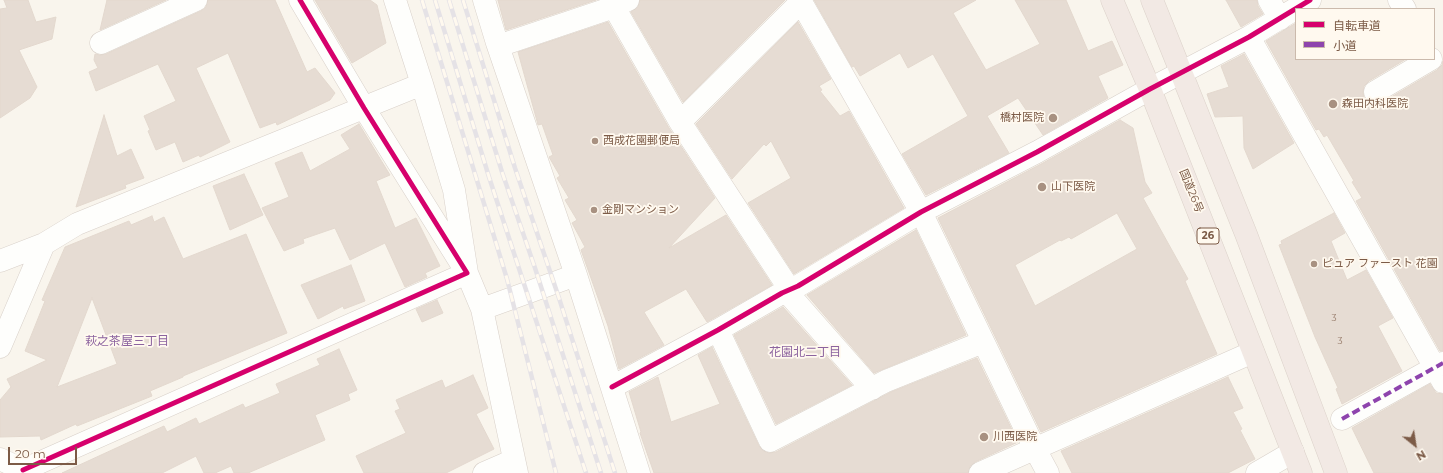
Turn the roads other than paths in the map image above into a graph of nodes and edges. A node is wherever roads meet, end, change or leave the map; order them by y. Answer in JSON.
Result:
{"nodes":[{"id":1,"x":196,"y":0,"type":"edge"},
{"id":2,"x":300,"y":0,"type":"edge"},
{"id":3,"x":395,"y":0,"type":"edge"},
{"id":4,"x":484,"y":0,"type":"edge"},
{"id":5,"x":1112,"y":0,"type":"edge"},
{"id":6,"x":1152,"y":0,"type":"edge"},
{"id":7,"x":1269,"y":0,"type":"edge"},
{"id":8,"x":1310,"y":0,"type":"edge"},
{"id":9,"x":801,"y":1,"type":"edge"},
{"id":10,"x":621,"y":3,"type":"edge"},
{"id":11,"x":1297,"y":8,"type":"edge"},
{"id":12,"x":1295,"y":10,"type":"edge"},
{"id":13,"x":1280,"y":19,"type":"junction"},
{"id":14,"x":1249,"y":37,"type":"junction"},
{"id":15,"x":101,"y":43,"type":"dead end"},
{"id":16,"x":498,"y":46,"type":"junction"},
{"id":17,"x":1429,"y":60,"type":"edge"},
{"id":18,"x":1182,"y":72,"type":"junction"},
{"id":19,"x":422,"y":84,"type":"junction"},
{"id":20,"x":1150,"y":89,"type":"junction"},
{"id":21,"x":1375,"y":92,"type":"dead end"},
{"id":22,"x":364,"y":108,"type":"junction"},
{"id":23,"x":680,"y":122,"type":"junction"},
{"id":24,"x":921,"y":212,"type":"junction"},
{"id":25,"x":44,"y":244,"type":"junction"},
{"id":26,"x":0,"y":261,"type":"edge"},
{"id":27,"x":467,"y":273,"type":"junction"},
{"id":28,"x":576,"y":275,"type":"junction"},
{"id":29,"x":788,"y":290,"type":"junction"},
{"id":30,"x":482,"y":308,"type":"junction"},
{"id":31,"x":718,"y":330,"type":"junction"},
{"id":32,"x":983,"y":342,"type":"junction"},
{"id":33,"x":0,"y":347,"type":"edge"},
{"id":34,"x":1253,"y":352,"type":"junction"},
{"id":35,"x":1440,"y":371,"type":"edge"},
{"id":36,"x":612,"y":387,"type":"junction"},
{"id":37,"x":872,"y":388,"type":"junction"},
{"id":38,"x":1342,"y":419,"type":"dead end"},
{"id":39,"x":1035,"y":449,"type":"junction"},
{"id":40,"x":1293,"y":452,"type":"junction"},
{"id":41,"x":0,"y":459,"type":"edge"},
{"id":42,"x":516,"y":466,"type":"edge"},
{"id":43,"x":24,"y":471,"type":"edge"},
{"id":44,"x":484,"y":473,"type":"edge"},
{"id":45,"x":640,"y":473,"type":"edge"},
{"id":46,"x":980,"y":473,"type":"edge"},
{"id":47,"x":1048,"y":473,"type":"edge"},
{"id":48,"x":1256,"y":473,"type":"edge"},
{"id":49,"x":1301,"y":473,"type":"edge"},
{"id":50,"x":1336,"y":473,"type":"edge"}],
"edges":[{"from":1,"to":15,"type":"street"},
{"from":2,"to":22,"type":"street"},
{"from":3,"to":19,"type":"street"},
{"from":4,"to":16,"type":"street"},
{"from":5,"to":20,"type":"highway","name":"国道26号","number":"26"},
{"from":6,"to":18,"type":"highway"},
{"from":7,"to":13,"type":"street"},
{"from":8,"to":11,"type":"street"},
{"from":9,"to":23,"type":"street"},
{"from":9,"to":24,"type":"street"},
{"from":10,"to":16,"type":"street"},
{"from":10,"to":23,"type":"street"},
{"from":12,"to":13,"type":"street"},
{"from":13,"to":14,"type":"street"},
{"from":14,"to":18,"type":"street"},
{"from":14,"to":35,"type":"street"},
{"from":16,"to":28,"type":"street"},
{"from":17,"to":21,"type":"street"},
{"from":18,"to":20,"type":"street"},
{"from":18,"to":50,"type":"highway"},
{"from":19,"to":22,"type":"street"},
{"from":19,"to":27,"type":"street"},
{"from":20,"to":24,"type":"street"},
{"from":20,"to":34,"type":"highway","name":"国道26号","number":"26"},
{"from":22,"to":25,"type":"street"},
{"from":22,"to":27,"type":"street"},
{"from":23,"to":29,"type":"street"},
{"from":24,"to":29,"type":"street"},
{"from":24,"to":32,"type":"street"},
{"from":25,"to":26,"type":"street"},
{"from":25,"to":33,"type":"street"},
{"from":27,"to":30,"type":"street"},
{"from":27,"to":43,"type":"street"},
{"from":28,"to":30,"type":"street"},
{"from":28,"to":36,"type":"street"},
{"from":29,"to":31,"type":"street"},
{"from":29,"to":37,"type":"street"},
{"from":30,"to":42,"type":"street"},
{"from":31,"to":36,"type":"street"},
{"from":31,"to":37,"type":"street"},
{"from":32,"to":37,"type":"street"},
{"from":32,"to":39,"type":"street"},
{"from":34,"to":39,"type":"street"},
{"from":34,"to":40,"type":"highway","name":"国道26号","number":"26"},
{"from":35,"to":38,"type":"street"},
{"from":36,"to":45,"type":"street"},
{"from":39,"to":46,"type":"street"},
{"from":39,"to":47,"type":"street"},
{"from":40,"to":48,"type":"street"},
{"from":40,"to":49,"type":"highway","name":"国道26号","number":"26"},
{"from":41,"to":43,"type":"street"},
{"from":42,"to":44,"type":"street"}]}
